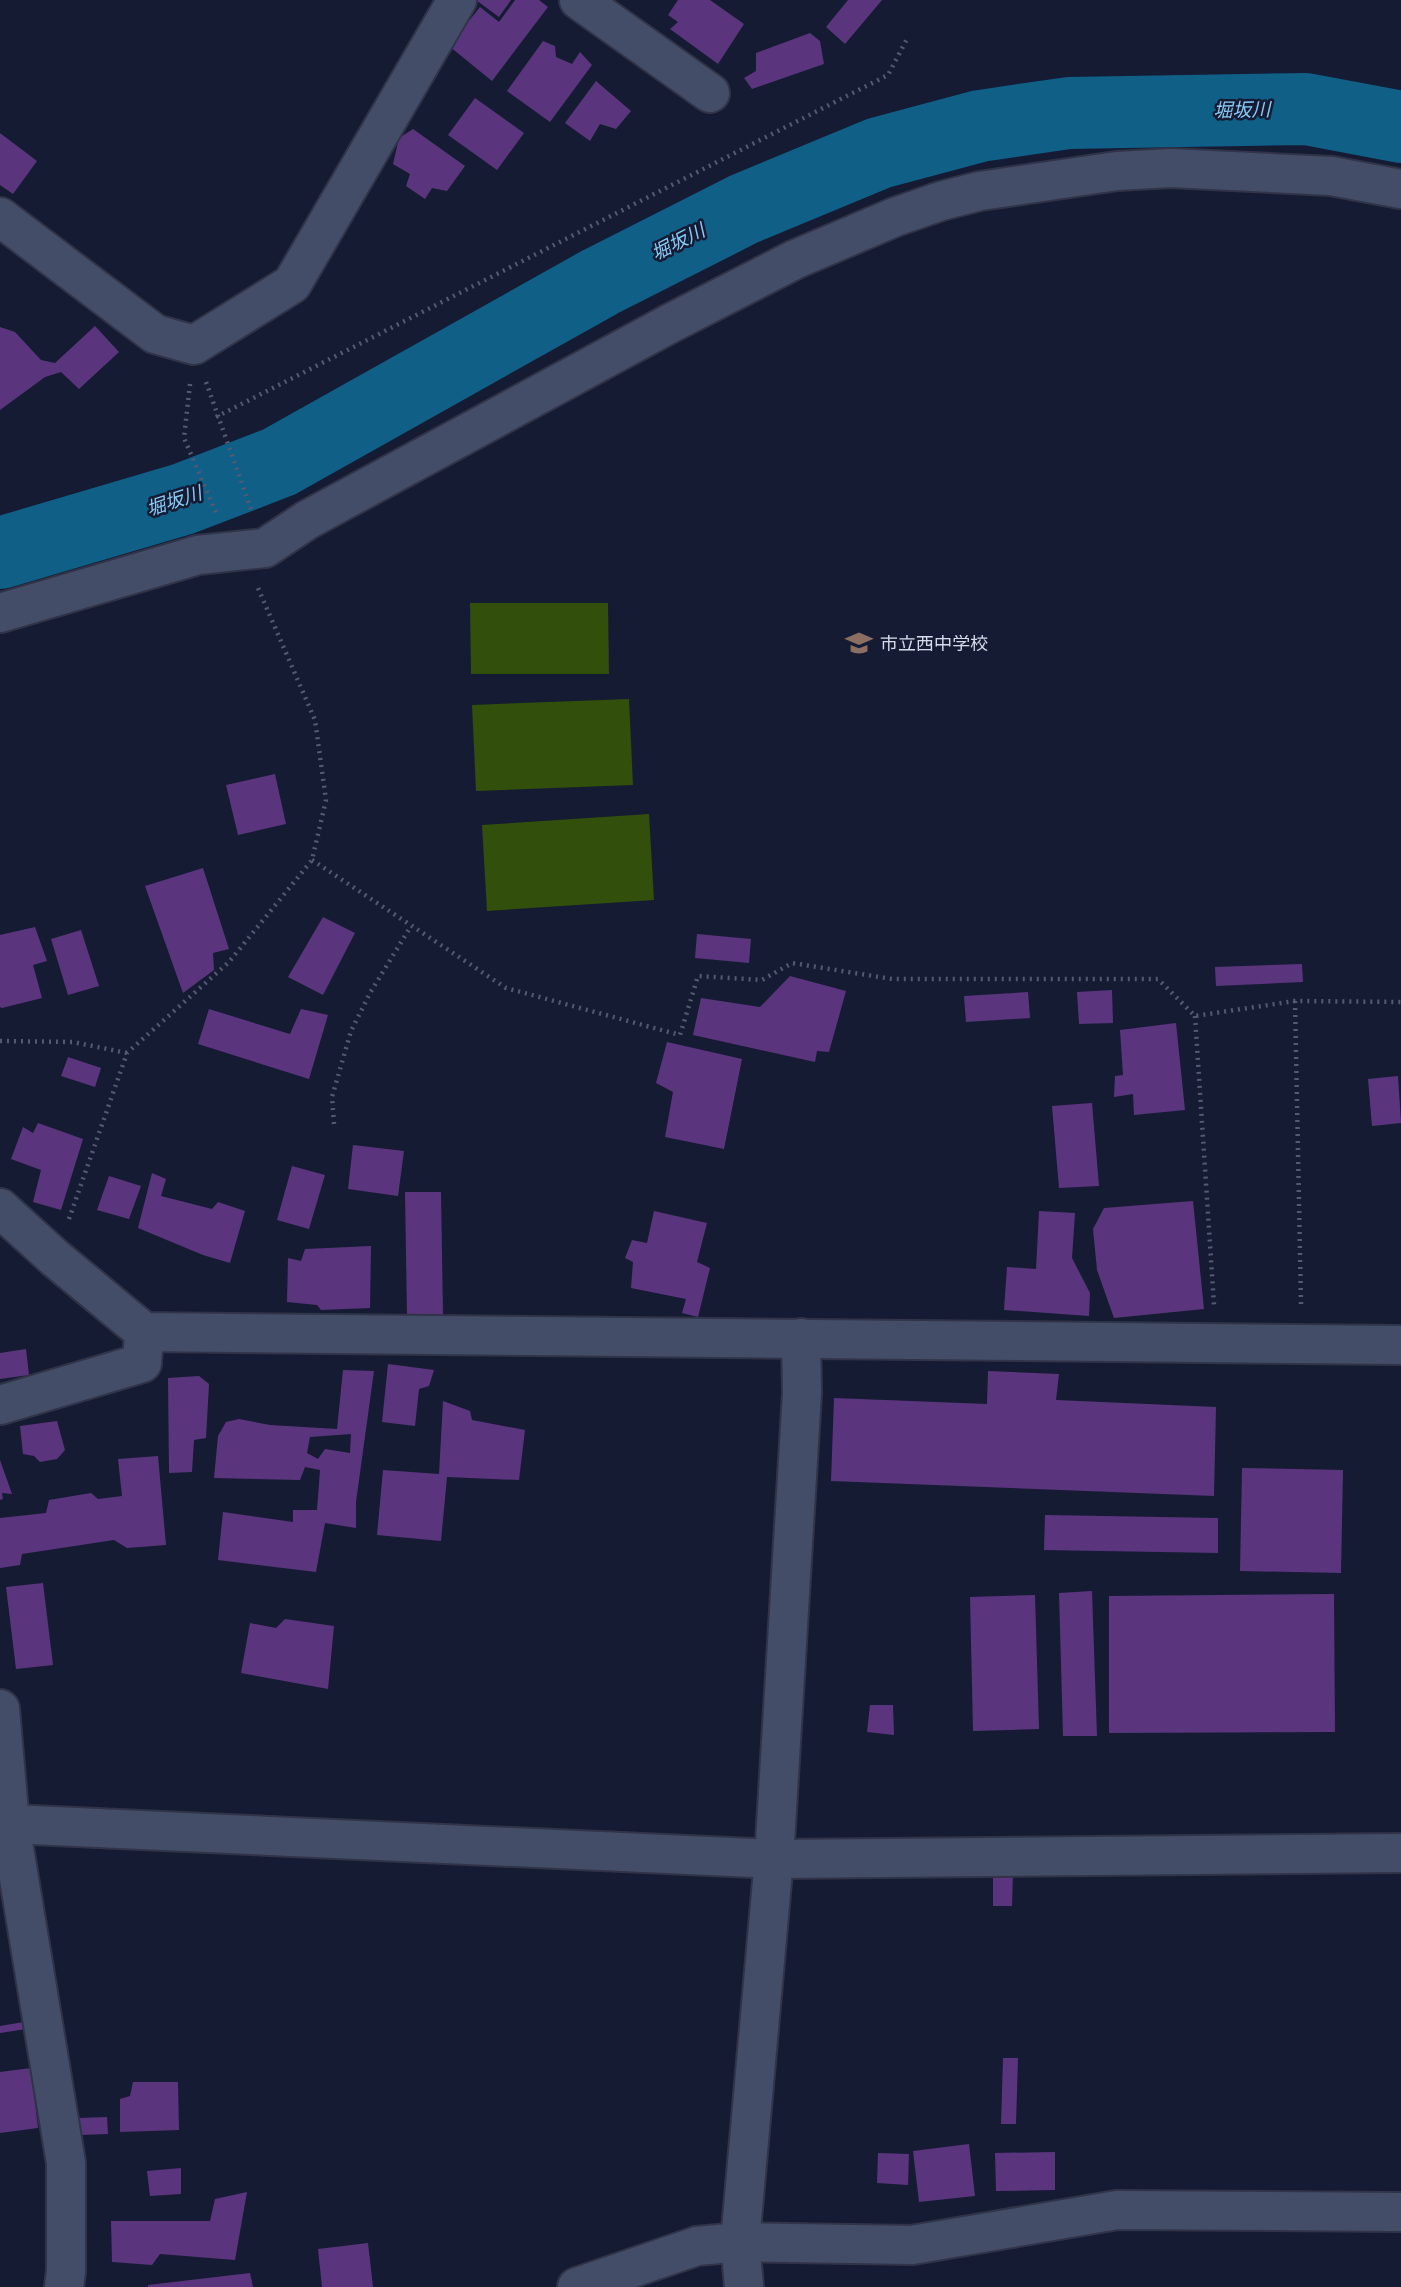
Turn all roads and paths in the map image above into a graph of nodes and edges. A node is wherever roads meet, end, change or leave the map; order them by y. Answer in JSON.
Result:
{"nodes":[{"id":1,"x":457,"y":0,"type":"edge"},
{"id":2,"x":579,"y":0,"type":"edge"},
{"id":3,"x":907,"y":39,"type":"dead end"},
{"id":4,"x":709,"y":93,"type":"dead end"},
{"id":5,"x":1401,"y":189,"type":"edge"},
{"id":6,"x":0,"y":217,"type":"edge"},
{"id":7,"x":194,"y":345,"type":"junction"},
{"id":8,"x":222,"y":527,"type":"dead end"},
{"id":9,"x":265,"y":548,"type":"junction"},
{"id":10,"x":0,"y":612,"type":"edge"},
{"id":11,"x":312,"y":860,"type":"junction"},
{"id":12,"x":411,"y":926,"type":"junction"},
{"id":13,"x":1295,"y":1001,"type":"junction"},
{"id":14,"x":1401,"y":1002,"type":"edge"},
{"id":15,"x":1195,"y":1016,"type":"junction"},
{"id":16,"x":0,"y":1041,"type":"edge"},
{"id":17,"x":127,"y":1053,"type":"junction"},
{"id":18,"x":334,"y":1124,"type":"dead end"},
{"id":19,"x":0,"y":1208,"type":"edge"},
{"id":20,"x":55,"y":1258,"type":"junction"},
{"id":21,"x":144,"y":1332,"type":"junction"},
{"id":22,"x":801,"y":1338,"type":"junction"},
{"id":23,"x":1217,"y":1343,"type":"junction"},
{"id":24,"x":1301,"y":1344,"type":"junction"},
{"id":25,"x":1401,"y":1345,"type":"edge"},
{"id":26,"x":0,"y":1405,"type":"edge"},
{"id":27,"x":0,"y":1709,"type":"edge"},
{"id":28,"x":5,"y":1823,"type":"edge"},
{"id":29,"x":1401,"y":1853,"type":"edge"},
{"id":30,"x":774,"y":1859,"type":"junction"},
{"id":31,"x":1401,"y":2213,"type":"edge"},
{"id":32,"x":740,"y":2242,"type":"junction"},
{"id":33,"x":64,"y":2287,"type":"edge"},
{"id":34,"x":577,"y":2287,"type":"edge"},
{"id":35,"x":744,"y":2287,"type":"edge"}],
"edges":[{"from":1,"to":7,"type":"street"},
{"from":2,"to":4,"type":"street"},
{"from":3,"to":9,"type":"path"},
{"from":5,"to":9,"type":"street"},
{"from":6,"to":7,"type":"street"},
{"from":7,"to":8,"type":"path"},
{"from":9,"to":10,"type":"street"},
{"from":9,"to":11,"type":"path"},
{"from":11,"to":12,"type":"path"},
{"from":11,"to":17,"type":"path"},
{"from":12,"to":15,"type":"path"},
{"from":12,"to":18,"type":"path"},
{"from":13,"to":14,"type":"path"},
{"from":13,"to":15,"type":"path"},
{"from":13,"to":24,"type":"path"},
{"from":15,"to":23,"type":"path"},
{"from":16,"to":17,"type":"path"},
{"from":17,"to":20,"type":"path"},
{"from":19,"to":20,"type":"street"},
{"from":20,"to":21,"type":"street"},
{"from":21,"to":22,"type":"street"},
{"from":21,"to":26,"type":"street"},
{"from":22,"to":23,"type":"street"},
{"from":22,"to":30,"type":"street"},
{"from":23,"to":24,"type":"street"},
{"from":24,"to":25,"type":"street"},
{"from":27,"to":28,"type":"street"},
{"from":28,"to":30,"type":"street"},
{"from":28,"to":33,"type":"street"},
{"from":29,"to":30,"type":"street"},
{"from":30,"to":32,"type":"street"},
{"from":31,"to":32,"type":"street"},
{"from":32,"to":34,"type":"street"},
{"from":32,"to":35,"type":"street"}]}
